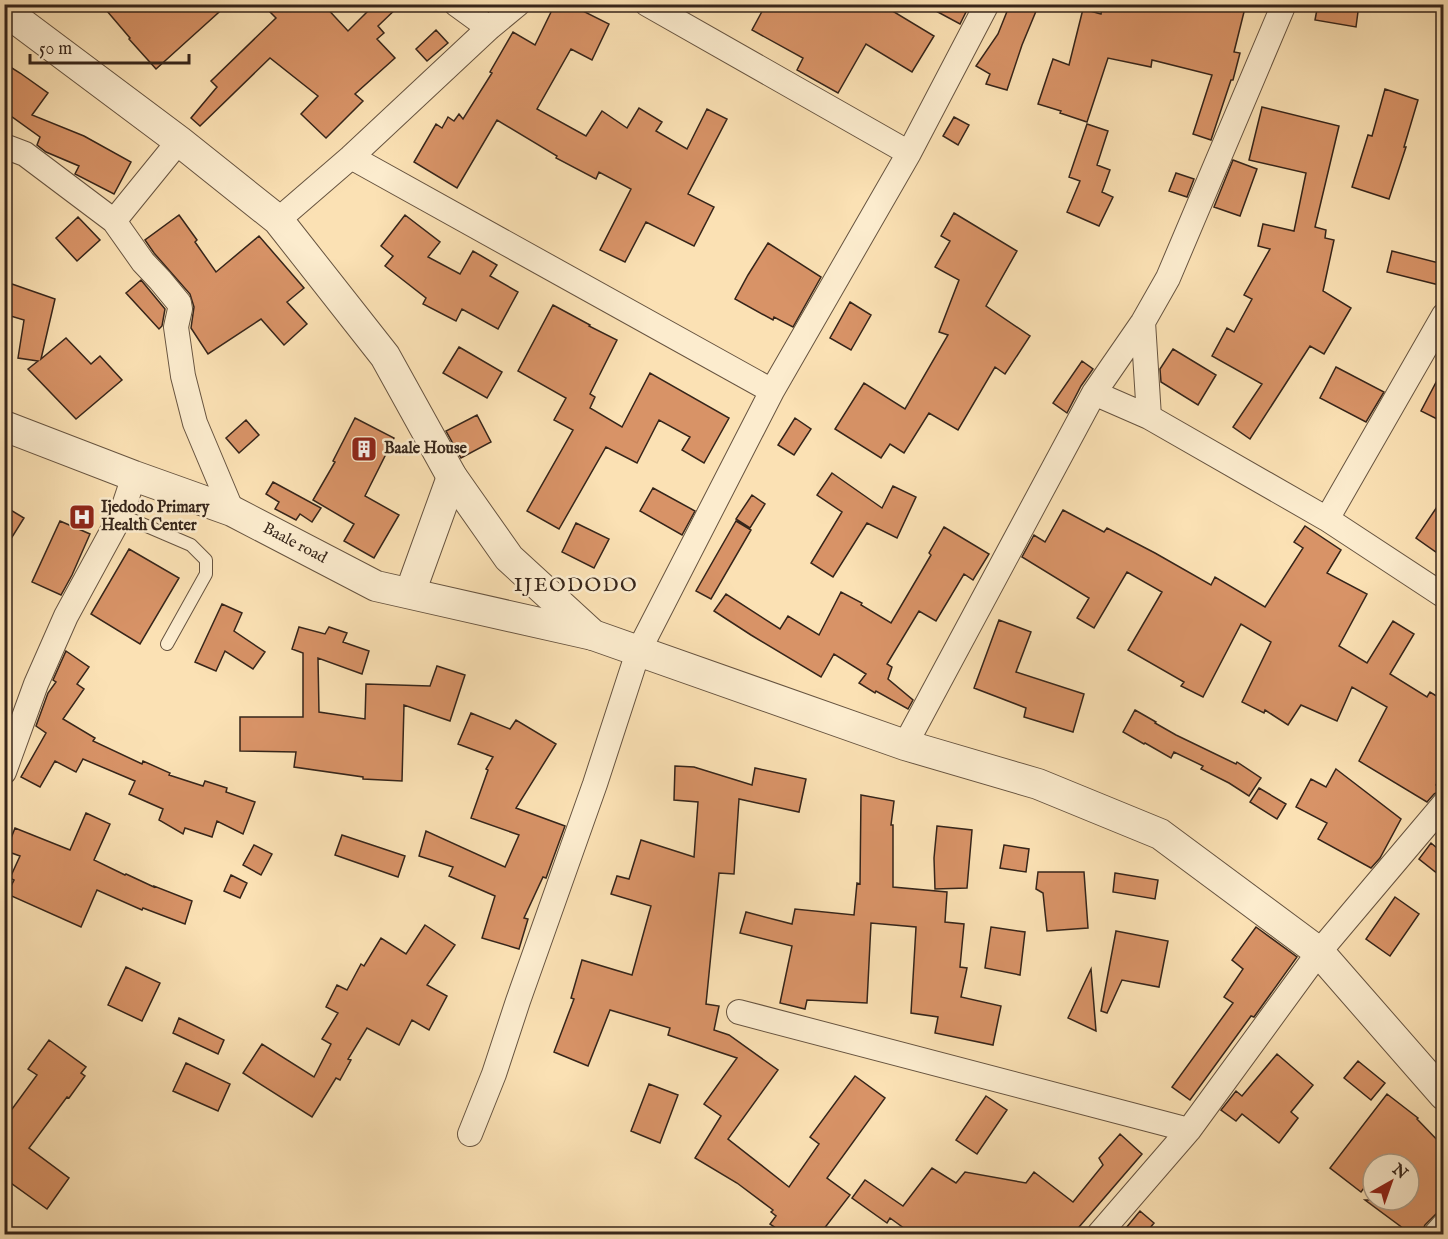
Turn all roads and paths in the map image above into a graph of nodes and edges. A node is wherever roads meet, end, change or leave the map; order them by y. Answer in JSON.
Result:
{"nodes":[{"id":1,"x":456,"y":4,"type":"edge"},
{"id":2,"x":518,"y":4,"type":"edge"},
{"id":3,"x":648,"y":4,"type":"edge"},
{"id":4,"x":987,"y":4,"type":"edge"},
{"id":5,"x":1284,"y":4,"type":"edge"},
{"id":6,"x":4,"y":10,"type":"edge"},
{"id":7,"x":489,"y":28,"type":"junction"},
{"id":8,"x":178,"y":141,"type":"junction"},
{"id":9,"x":4,"y":146,"type":"edge"},
{"id":10,"x":909,"y":153,"type":"junction"},
{"id":11,"x":351,"y":157,"type":"junction"},
{"id":12,"x":278,"y":220,"type":"junction"},
{"id":13,"x":114,"y":221,"type":"junction"},
{"id":14,"x":1443,"y":315,"type":"edge"},
{"id":15,"x":1143,"y":322,"type":"junction"},
{"id":16,"x":772,"y":391,"type":"junction"},
{"id":17,"x":1094,"y":393,"type":"junction"},
{"id":18,"x":1149,"y":417,"type":"junction"},
{"id":19,"x":4,"y":426,"type":"edge"},
{"id":20,"x":134,"y":476,"type":"junction"},
{"id":21,"x":452,"y":477,"type":"junction"},
{"id":22,"x":232,"y":511,"type":"junction"},
{"id":23,"x":121,"y":515,"type":"junction"},
{"id":24,"x":1327,"y":519,"type":"junction"},
{"id":25,"x":410,"y":593,"type":"junction"},
{"id":26,"x":1443,"y":596,"type":"edge"},
{"id":27,"x":592,"y":635,"type":"junction"},
{"id":28,"x":167,"y":644,"type":"dead end"},
{"id":29,"x":638,"y":652,"type":"junction"},
{"id":30,"x":905,"y":745,"type":"junction"},
{"id":31,"x":4,"y":772,"type":"edge"},
{"id":32,"x":1443,"y":804,"type":"edge"},
{"id":33,"x":1319,"y":952,"type":"junction"},
{"id":34,"x":739,"y":1012,"type":"dead end"},
{"id":35,"x":1443,"y":1095,"type":"edge"},
{"id":36,"x":1189,"y":1130,"type":"junction"},
{"id":37,"x":470,"y":1134,"type":"dead end"},
{"id":38,"x":1443,"y":1225,"type":"edge"},
{"id":39,"x":1099,"y":1234,"type":"edge"},
{"id":40,"x":1436,"y":1234,"type":"edge"}],
"edges":[{"from":1,"to":7,"type":"street"},
{"from":2,"to":7,"type":"street"},
{"from":3,"to":10,"type":"street"},
{"from":4,"to":10,"type":"street"},
{"from":5,"to":15,"type":"street"},
{"from":6,"to":8,"type":"street"},
{"from":7,"to":11,"type":"street"},
{"from":8,"to":12,"type":"street"},
{"from":8,"to":13,"type":"street"},
{"from":9,"to":13,"type":"street"},
{"from":10,"to":16,"type":"street"},
{"from":11,"to":12,"type":"street"},
{"from":11,"to":16,"type":"street"},
{"from":12,"to":21,"type":"street"},
{"from":13,"to":22,"type":"street"},
{"from":14,"to":24,"type":"street"},
{"from":15,"to":17,"type":"street"},
{"from":15,"to":18,"type":"street"},
{"from":16,"to":29,"type":"street"},
{"from":17,"to":18,"type":"street"},
{"from":17,"to":30,"type":"street"},
{"from":18,"to":24,"type":"street"},
{"from":19,"to":20,"type":"street","name":"Baale road"},
{"from":20,"to":22,"type":"street","name":"Baale road"},
{"from":20,"to":23,"type":"street"},
{"from":21,"to":25,"type":"street"},
{"from":21,"to":27,"type":"street"},
{"from":22,"to":25,"type":"street","name":"Baale road"},
{"from":23,"to":28,"type":"lane"},
{"from":23,"to":31,"type":"street"},
{"from":24,"to":26,"type":"street"},
{"from":25,"to":27,"type":"street","name":"Baale road"},
{"from":27,"to":29,"type":"street","name":"Baale road"},
{"from":29,"to":30,"type":"street","name":"Baale road"},
{"from":29,"to":37,"type":"street"},
{"from":30,"to":33,"type":"street","name":"Baale road"},
{"from":32,"to":33,"type":"street"},
{"from":33,"to":35,"type":"street","name":"Baale road"},
{"from":33,"to":36,"type":"street"},
{"from":34,"to":36,"type":"street"},
{"from":36,"to":39,"type":"street"},
{"from":38,"to":40,"type":"street"}]}
